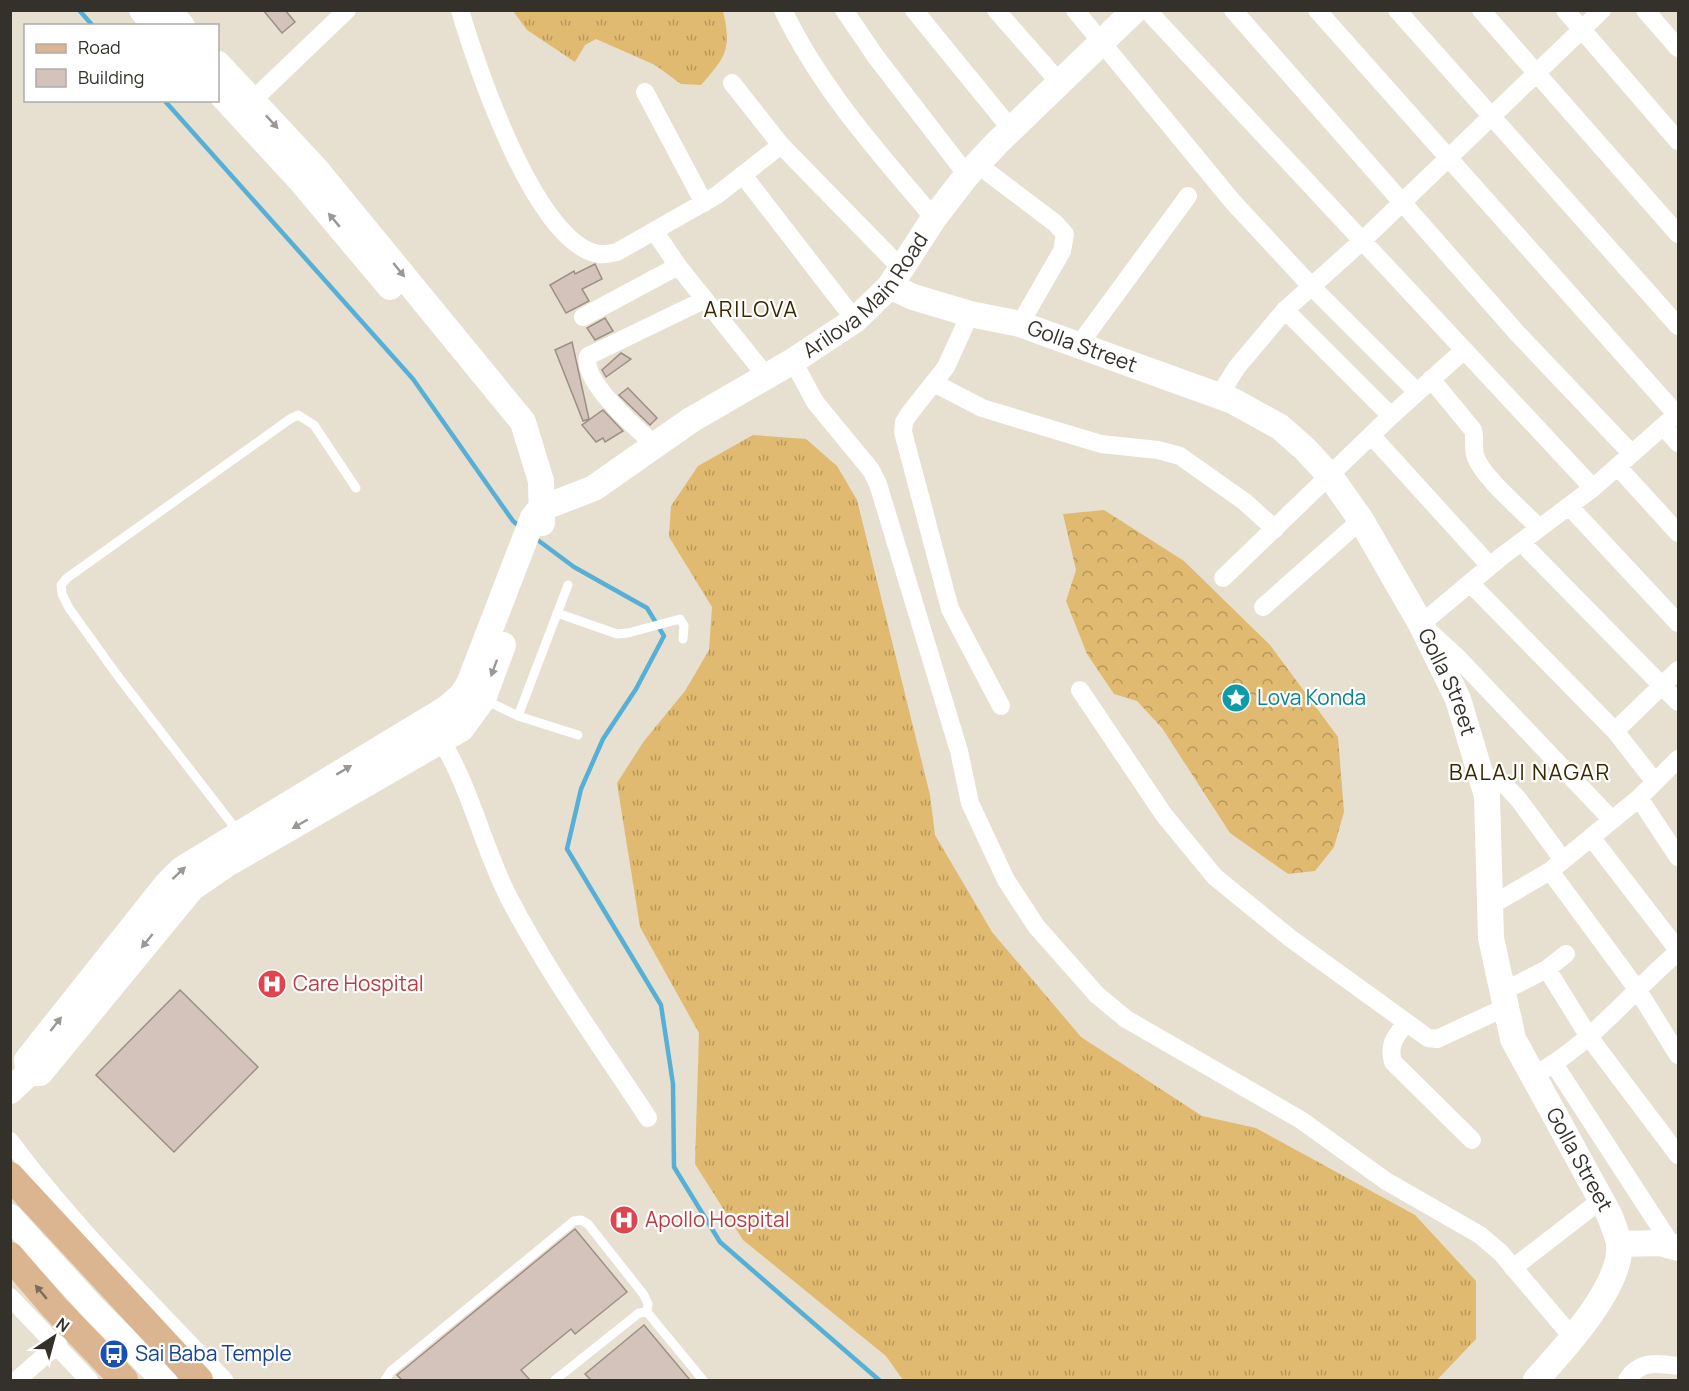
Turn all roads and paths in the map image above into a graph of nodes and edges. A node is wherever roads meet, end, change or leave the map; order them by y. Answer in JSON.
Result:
{"nodes":[{"id":1,"x":142,"y":10,"type":"edge"},
{"id":2,"x":347,"y":10,"type":"edge"},
{"id":3,"x":460,"y":10,"type":"edge"},
{"id":4,"x":783,"y":10,"type":"edge"},
{"id":5,"x":844,"y":10,"type":"edge"},
{"id":6,"x":914,"y":10,"type":"edge"},
{"id":7,"x":996,"y":10,"type":"edge"},
{"id":8,"x":1075,"y":10,"type":"edge"},
{"id":9,"x":1135,"y":10,"type":"edge"},
{"id":10,"x":1147,"y":10,"type":"edge"},
{"id":11,"x":1233,"y":10,"type":"edge"},
{"id":12,"x":1317,"y":10,"type":"edge"},
{"id":13,"x":1397,"y":10,"type":"edge"},
{"id":14,"x":1481,"y":10,"type":"edge"},
{"id":15,"x":1565,"y":10,"type":"edge"},
{"id":16,"x":1602,"y":10,"type":"edge"},
{"id":17,"x":1645,"y":10,"type":"edge"},
{"id":18,"x":173,"y":18,"type":"edge"},
{"id":19,"x":1582,"y":30,"type":"junction"},
{"id":20,"x":1102,"y":42,"type":"junction"},
{"id":21,"x":1678,"y":48,"type":"edge"},
{"id":22,"x":219,"y":65,"type":"edge"},
{"id":23,"x":1537,"y":72,"type":"junction"},
{"id":24,"x":732,"y":82,"type":"dead end"},
{"id":25,"x":1060,"y":82,"type":"junction"},
{"id":26,"x":645,"y":92,"type":"dead end"},
{"id":27,"x":219,"y":93,"type":"edge"},
{"id":28,"x":252,"y":100,"type":"junction"},
{"id":29,"x":1491,"y":115,"type":"junction"},
{"id":30,"x":1011,"y":129,"type":"junction"},
{"id":31,"x":1678,"y":141,"type":"edge"},
{"id":32,"x":781,"y":146,"type":"junction"},
{"id":33,"x":1447,"y":157,"type":"junction"},
{"id":34,"x":972,"y":169,"type":"junction"},
{"id":35,"x":743,"y":175,"type":"junction"},
{"id":36,"x":1188,"y":195,"type":"dead end"},
{"id":37,"x":1402,"y":202,"type":"junction"},
{"id":38,"x":704,"y":203,"type":"junction"},
{"id":39,"x":934,"y":218,"type":"junction"},
{"id":40,"x":655,"y":232,"type":"junction"},
{"id":41,"x":1678,"y":234,"type":"edge"},
{"id":42,"x":1361,"y":242,"type":"junction"},
{"id":43,"x":678,"y":266,"type":"junction"},
{"id":44,"x":896,"y":277,"type":"junction"},
{"id":45,"x":1312,"y":287,"type":"junction"},
{"id":46,"x":704,"y":300,"type":"junction"},
{"id":47,"x":1285,"y":310,"type":"junction"},
{"id":48,"x":970,"y":314,"type":"junction"},
{"id":49,"x":583,"y":317,"type":"dead end"},
{"id":50,"x":855,"y":320,"type":"junction"},
{"id":51,"x":1020,"y":324,"type":"junction"},
{"id":52,"x":1678,"y":326,"type":"edge"},
{"id":53,"x":1078,"y":346,"type":"junction"},
{"id":54,"x":1463,"y":351,"type":"junction"},
{"id":55,"x":793,"y":361,"type":"junction"},
{"id":56,"x":766,"y":376,"type":"junction"},
{"id":57,"x":1431,"y":379,"type":"junction"},
{"id":58,"x":934,"y":383,"type":"junction"},
{"id":59,"x":1417,"y":392,"type":"junction"},
{"id":60,"x":1219,"y":396,"type":"junction"},
{"id":61,"x":1391,"y":416,"type":"junction"},
{"id":62,"x":1673,"y":418,"type":"edge"},
{"id":63,"x":1371,"y":435,"type":"junction"},
{"id":64,"x":1678,"y":443,"type":"edge"},
{"id":65,"x":655,"y":445,"type":"junction"},
{"id":66,"x":1632,"y":454,"type":"junction"},
{"id":67,"x":536,"y":465,"type":"junction"},
{"id":68,"x":1618,"y":467,"type":"junction"},
{"id":69,"x":1330,"y":476,"type":"junction"},
{"id":70,"x":356,"y":488,"type":"dead end"},
{"id":71,"x":1593,"y":488,"type":"junction"},
{"id":72,"x":1569,"y":506,"type":"junction"},
{"id":73,"x":1361,"y":520,"type":"junction"},
{"id":74,"x":1539,"y":528,"type":"junction"},
{"id":75,"x":1275,"y":529,"type":"junction"},
{"id":76,"x":535,"y":533,"type":"junction"},
{"id":77,"x":1678,"y":533,"type":"edge"},
{"id":78,"x":1521,"y":542,"type":"junction"},
{"id":79,"x":1490,"y":566,"type":"junction"},
{"id":80,"x":1223,"y":578,"type":"dead end"},
{"id":81,"x":1470,"y":583,"type":"junction"},
{"id":82,"x":568,"y":585,"type":"dead end"},
{"id":83,"x":1263,"y":607,"type":"dead end"},
{"id":84,"x":557,"y":613,"type":"junction"},
{"id":85,"x":1678,"y":622,"type":"edge"},
{"id":86,"x":1420,"y":624,"type":"junction"},
{"id":87,"x":683,"y":639,"type":"dead end"},
{"id":88,"x":1678,"y":670,"type":"edge"},
{"id":89,"x":1661,"y":687,"type":"junction"},
{"id":90,"x":1080,"y":690,"type":"dead end"},
{"id":91,"x":483,"y":699,"type":"junction"},
{"id":92,"x":1678,"y":702,"type":"edge"},
{"id":93,"x":1001,"y":706,"type":"dead end"},
{"id":94,"x":518,"y":716,"type":"junction"},
{"id":95,"x":427,"y":720,"type":"junction"},
{"id":96,"x":1615,"y":731,"type":"junction"},
{"id":97,"x":578,"y":735,"type":"dead end"},
{"id":98,"x":443,"y":742,"type":"junction"},
{"id":99,"x":1678,"y":759,"type":"edge"},
{"id":100,"x":1480,"y":772,"type":"junction"},
{"id":101,"x":1655,"y":782,"type":"junction"},
{"id":102,"x":1639,"y":798,"type":"junction"},
{"id":103,"x":1612,"y":820,"type":"junction"},
{"id":104,"x":239,"y":833,"type":"junction"},
{"id":105,"x":1591,"y":837,"type":"junction"},
{"id":106,"x":1678,"y":857,"type":"edge"},
{"id":107,"x":1556,"y":865,"type":"junction"},
{"id":108,"x":1490,"y":906,"type":"junction"},
{"id":109,"x":1678,"y":951,"type":"edge"},
{"id":110,"x":1566,"y":954,"type":"dead end"},
{"id":111,"x":1547,"y":969,"type":"junction"},
{"id":112,"x":1637,"y":989,"type":"junction"},
{"id":113,"x":1504,"y":999,"type":"junction"},
{"id":114,"x":1406,"y":1024,"type":"junction"},
{"id":115,"x":1589,"y":1037,"type":"junction"},
{"id":116,"x":1678,"y":1055,"type":"edge"},
{"id":117,"x":1544,"y":1070,"type":"junction"},
{"id":118,"x":29,"y":1073,"type":"junction"},
{"id":119,"x":10,"y":1091,"type":"edge"},
{"id":120,"x":648,"y":1118,"type":"dead end"},
{"id":121,"x":1472,"y":1140,"type":"dead end"},
{"id":122,"x":10,"y":1141,"type":"edge"},
{"id":123,"x":1678,"y":1155,"type":"edge"},
{"id":124,"x":10,"y":1176,"type":"edge"},
{"id":125,"x":1601,"y":1200,"type":"junction"},
{"id":126,"x":10,"y":1218,"type":"edge"},
{"id":127,"x":1671,"y":1239,"type":"edge"},
{"id":128,"x":1619,"y":1244,"type":"junction"},
{"id":129,"x":10,"y":1256,"type":"edge"},
{"id":130,"x":1513,"y":1268,"type":"junction"},
{"id":131,"x":10,"y":1297,"type":"edge"},
{"id":132,"x":646,"y":1312,"type":"junction"},
{"id":133,"x":1573,"y":1338,"type":"junction"},
{"id":134,"x":58,"y":1344,"type":"junction"},
{"id":135,"x":1678,"y":1366,"type":"edge"},
{"id":136,"x":16,"y":1380,"type":"edge"},
{"id":137,"x":89,"y":1380,"type":"edge"},
{"id":138,"x":124,"y":1380,"type":"edge"},
{"id":139,"x":164,"y":1380,"type":"edge"},
{"id":140,"x":199,"y":1380,"type":"edge"},
{"id":141,"x":224,"y":1380,"type":"edge"},
{"id":142,"x":385,"y":1380,"type":"edge"},
{"id":143,"x":559,"y":1380,"type":"edge"},
{"id":144,"x":703,"y":1380,"type":"edge"},
{"id":145,"x":1536,"y":1380,"type":"edge"},
{"id":146,"x":1627,"y":1380,"type":"edge"}],
"edges":[{"from":1,"to":18,"type":"street"},
{"from":2,"to":28,"type":"street"},
{"from":3,"to":40,"type":"street"},
{"from":4,"to":39,"type":"street"},
{"from":5,"to":34,"type":"street"},
{"from":6,"to":30,"type":"street"},
{"from":7,"to":25,"type":"street"},
{"from":8,"to":20,"type":"street"},
{"from":9,"to":20,"type":"street","name":"Arilova Main Road"},
{"from":10,"to":42,"type":"street"},
{"from":11,"to":37,"type":"street"},
{"from":12,"to":33,"type":"street"},
{"from":13,"to":29,"type":"street"},
{"from":14,"to":23,"type":"street"},
{"from":15,"to":19,"type":"street"},
{"from":16,"to":19,"type":"street"},
{"from":17,"to":21,"type":"street"},
{"from":19,"to":23,"type":"street"},
{"from":19,"to":31,"type":"street"},
{"from":20,"to":25,"type":"street","name":"Arilova Main Road"},
{"from":20,"to":45,"type":"street"},
{"from":22,"to":28,"type":"street"},
{"from":23,"to":29,"type":"street"},
{"from":23,"to":41,"type":"street"},
{"from":24,"to":32,"type":"street"},
{"from":25,"to":30,"type":"street","name":"Arilova Main Road"},
{"from":26,"to":38,"type":"street"},
{"from":67,"to":27,"type":"street","one_way":true},
{"from":28,"to":67,"type":"street","one_way":true},
{"from":29,"to":33,"type":"street"},
{"from":29,"to":52,"type":"street"},
{"from":30,"to":34,"type":"street","name":"Arilova Main Road"},
{"from":32,"to":35,"type":"street"},
{"from":32,"to":44,"type":"street"},
{"from":33,"to":37,"type":"street"},
{"from":33,"to":62,"type":"street"},
{"from":34,"to":39,"type":"street","name":"Arilova Main Road"},
{"from":34,"to":51,"type":"street"},
{"from":35,"to":38,"type":"street"},
{"from":35,"to":50,"type":"street"},
{"from":36,"to":53,"type":"street"},
{"from":37,"to":42,"type":"street"},
{"from":37,"to":66,"type":"street"},
{"from":38,"to":40,"type":"street"},
{"from":39,"to":44,"type":"street","name":"Arilova Main Road"},
{"from":40,"to":43,"type":"street"},
{"from":42,"to":45,"type":"street"},
{"from":42,"to":54,"type":"street"},
{"from":43,"to":46,"type":"street"},
{"from":43,"to":49,"type":"street"},
{"from":44,"to":48,"type":"street","name":"Golla Street"},
{"from":44,"to":50,"type":"street","name":"Arilova Main Road"},
{"from":45,"to":47,"type":"street"},
{"from":45,"to":59,"type":"street"},
{"from":46,"to":56,"type":"street"},
{"from":46,"to":65,"type":"street"},
{"from":47,"to":60,"type":"street"},
{"from":47,"to":61,"type":"street"},
{"from":48,"to":51,"type":"street","name":"Golla Street"},
{"from":48,"to":58,"type":"street"},
{"from":50,"to":55,"type":"street","name":"Arilova Main Road"},
{"from":51,"to":53,"type":"street","name":"Golla Street"},
{"from":53,"to":60,"type":"street","name":"Golla Street"},
{"from":54,"to":57,"type":"street"},
{"from":54,"to":71,"type":"street"},
{"from":55,"to":56,"type":"street","name":"Arilova Main Road"},
{"from":55,"to":130,"type":"street"},
{"from":56,"to":65,"type":"street","name":"Arilova Main Road"},
{"from":57,"to":59,"type":"street"},
{"from":57,"to":74,"type":"street"},
{"from":58,"to":75,"type":"street"},
{"from":58,"to":93,"type":"street"},
{"from":59,"to":61,"type":"street"},
{"from":60,"to":69,"type":"street","name":"Golla Street"},
{"from":61,"to":63,"type":"street"},
{"from":62,"to":64,"type":"street"},
{"from":62,"to":66,"type":"street"},
{"from":63,"to":69,"type":"street"},
{"from":63,"to":79,"type":"street"},
{"from":65,"to":76,"type":"street","name":"Arilova Main Road"},
{"from":66,"to":68,"type":"street"},
{"from":67,"to":76,"type":"street"},
{"from":68,"to":71,"type":"street"},
{"from":68,"to":77,"type":"street"},
{"from":69,"to":73,"type":"street","name":"Golla Street"},
{"from":69,"to":75,"type":"street"},
{"from":70,"to":104,"type":"lane"},
{"from":71,"to":72,"type":"street"},
{"from":72,"to":74,"type":"street"},
{"from":72,"to":85,"type":"street"},
{"from":73,"to":83,"type":"street"},
{"from":73,"to":86,"type":"street","name":"Golla Street"},
{"from":74,"to":78,"type":"street"},
{"from":75,"to":80,"type":"street"},
{"from":76,"to":91,"type":"street","one_way":true},
{"from":76,"to":95,"type":"street"},
{"from":78,"to":79,"type":"street"},
{"from":78,"to":89,"type":"street"},
{"from":79,"to":81,"type":"street"},
{"from":81,"to":86,"type":"street"},
{"from":81,"to":96,"type":"street"},
{"from":82,"to":84,"type":"lane"},
{"from":84,"to":87,"type":"lane"},
{"from":84,"to":94,"type":"lane"},
{"from":86,"to":100,"type":"street","name":"Golla Street"},
{"from":86,"to":103,"type":"street"},
{"from":88,"to":89,"type":"street"},
{"from":89,"to":92,"type":"street"},
{"from":89,"to":96,"type":"street"},
{"from":90,"to":114,"type":"street"},
{"from":91,"to":94,"type":"lane"},
{"from":91,"to":98,"type":"street"},
{"from":94,"to":97,"type":"lane"},
{"from":95,"to":98,"type":"street"},
{"from":104,"to":95,"type":"street","one_way":true},
{"from":96,"to":101,"type":"street"},
{"from":98,"to":118,"type":"street","one_way":true},
{"from":98,"to":120,"type":"street"},
{"from":99,"to":101,"type":"street"},
{"from":100,"to":107,"type":"street"},
{"from":100,"to":108,"type":"street","name":"Golla Street"},
{"from":101,"to":102,"type":"street"},
{"from":102,"to":103,"type":"street"},
{"from":102,"to":106,"type":"street"},
{"from":103,"to":105,"type":"street"},
{"from":118,"to":104,"type":"street","one_way":true},
{"from":105,"to":107,"type":"street"},
{"from":105,"to":109,"type":"street"},
{"from":107,"to":108,"type":"street"},
{"from":107,"to":112,"type":"street"},
{"from":108,"to":113,"type":"street","name":"Golla Street"},
{"from":109,"to":112,"type":"street"},
{"from":110,"to":111,"type":"street"},
{"from":111,"to":113,"type":"street"},
{"from":111,"to":115,"type":"street"},
{"from":112,"to":115,"type":"street"},
{"from":112,"to":116,"type":"street"},
{"from":113,"to":114,"type":"street"},
{"from":113,"to":117,"type":"street","name":"Golla Street"},
{"from":114,"to":121,"type":"street"},
{"from":115,"to":117,"type":"street"},
{"from":115,"to":123,"type":"street"},
{"from":117,"to":125,"type":"street","name":"Golla Street"},
{"from":117,"to":127,"type":"street"},
{"from":118,"to":119,"type":"street"},
{"from":122,"to":141,"type":"street"},
{"from":124,"to":140,"type":"main road"},
{"from":125,"to":128,"type":"street","name":"Golla Street"},
{"from":125,"to":130,"type":"street"},
{"from":126,"to":139,"type":"street"},
{"from":127,"to":128,"type":"street"},
{"from":128,"to":133,"type":"street"},
{"from":138,"to":129,"type":"main road","one_way":true},
{"from":130,"to":133,"type":"street"},
{"from":131,"to":134,"type":"street"},
{"from":132,"to":142,"type":"lane"},
{"from":132,"to":143,"type":"lane"},
{"from":132,"to":144,"type":"lane"},
{"from":133,"to":145,"type":"street"},
{"from":134,"to":136,"type":"street"},
{"from":134,"to":137,"type":"street"},
{"from":135,"to":146,"type":"street"}]}
